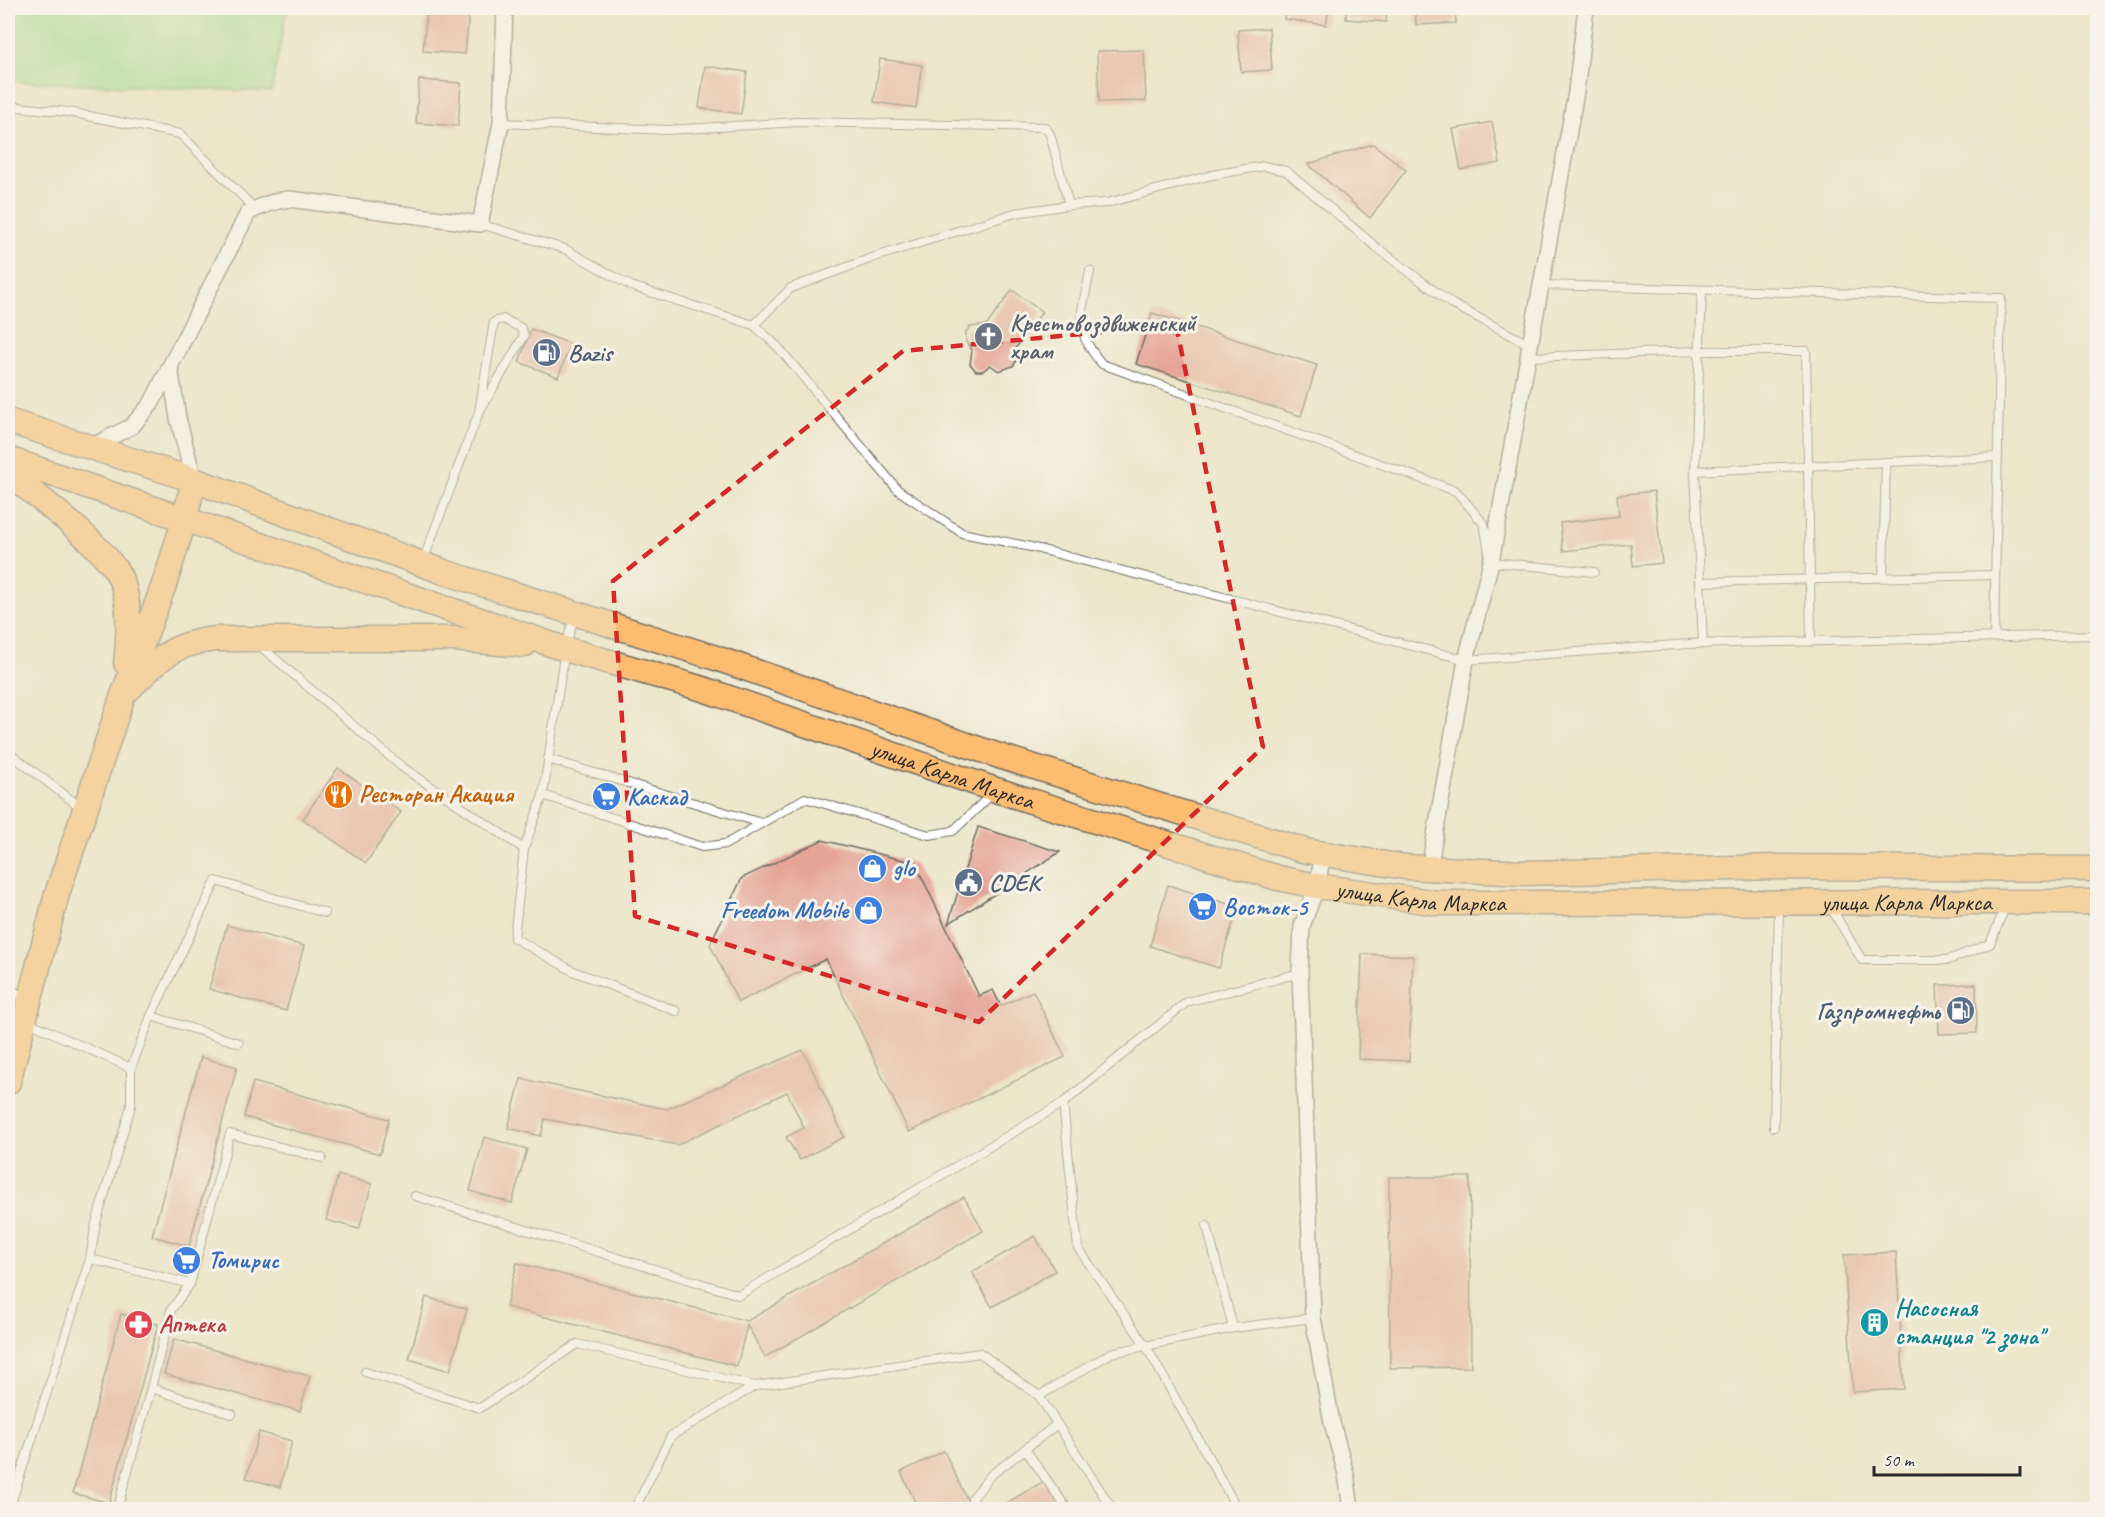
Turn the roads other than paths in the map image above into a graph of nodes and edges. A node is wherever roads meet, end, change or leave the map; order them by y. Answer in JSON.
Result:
{"nodes":[{"id":1,"x":504,"y":8,"type":"edge"},
{"id":2,"x":1586,"y":8,"type":"edge"},
{"id":3,"x":8,"y":106,"type":"edge"},
{"id":4,"x":501,"y":123,"type":"junction"},
{"id":5,"x":1069,"y":205,"type":"junction"},
{"id":6,"x":255,"y":209,"type":"junction"},
{"id":7,"x":480,"y":224,"type":"junction"},
{"id":8,"x":1090,"y":271,"type":"dead end"},
{"id":9,"x":1541,"y":285,"type":"junction"},
{"id":10,"x":1702,"y":290,"type":"junction"},
{"id":11,"x":754,"y":326,"type":"junction"},
{"id":12,"x":1529,"y":351,"type":"junction"},
{"id":13,"x":1700,"y":351,"type":"junction"},
{"id":14,"x":170,"y":367,"type":"junction"},
{"id":15,"x":479,"y":412,"type":"junction"},
{"id":16,"x":8,"y":421,"type":"edge"},
{"id":17,"x":93,"y":446,"type":"junction"},
{"id":18,"x":1998,"y":458,"type":"junction"},
{"id":19,"x":8,"y":459,"type":"edge"},
{"id":20,"x":1886,"y":462,"type":"junction"},
{"id":21,"x":1809,"y":466,"type":"junction"},
{"id":22,"x":1695,"y":471,"type":"junction"},
{"id":23,"x":8,"y":472,"type":"edge"},
{"id":24,"x":194,"y":480,"type":"junction"},
{"id":25,"x":184,"y":521,"type":"junction"},
{"id":26,"x":423,"y":562,"type":"junction"},
{"id":27,"x":1491,"y":562,"type":"junction"},
{"id":28,"x":1594,"y":572,"type":"dead end"},
{"id":29,"x":1995,"y":575,"type":"junction"},
{"id":30,"x":1883,"y":577,"type":"junction"},
{"id":31,"x":1810,"y":578,"type":"junction"},
{"id":32,"x":1701,"y":582,"type":"junction"},
{"id":33,"x":575,"y":613,"type":"junction"},
{"id":34,"x":2097,"y":635,"type":"edge"},
{"id":35,"x":1994,"y":637,"type":"junction"},
{"id":36,"x":253,"y":640,"type":"junction"},
{"id":37,"x":1811,"y":641,"type":"junction"},
{"id":38,"x":1703,"y":644,"type":"junction"},
{"id":39,"x":565,"y":649,"type":"junction"},
{"id":40,"x":1466,"y":660,"type":"junction"},
{"id":41,"x":123,"y":695,"type":"junction"},
{"id":42,"x":8,"y":752,"type":"edge"},
{"id":43,"x":548,"y":759,"type":"junction"},
{"id":44,"x":996,"y":790,"type":"junction"},
{"id":45,"x":543,"y":795,"type":"junction"},
{"id":46,"x":86,"y":811,"type":"junction"},
{"id":47,"x":761,"y":823,"type":"junction"},
{"id":48,"x":524,"y":849,"type":"junction"},
{"id":49,"x":1323,"y":854,"type":"junction"},
{"id":50,"x":1430,"y":868,"type":"junction"},
{"id":51,"x":2097,"y":869,"type":"edge"},
{"id":52,"x":1317,"y":886,"type":"junction"},
{"id":53,"x":2007,"y":902,"type":"junction"},
{"id":54,"x":2097,"y":902,"type":"edge"},
{"id":55,"x":1779,"y":904,"type":"junction"},
{"id":56,"x":1828,"y":904,"type":"junction"},
{"id":57,"x":325,"y":913,"type":"dead end"},
{"id":58,"x":1300,"y":973,"type":"junction"},
{"id":59,"x":8,"y":987,"type":"edge"},
{"id":60,"x":27,"y":1011,"type":"junction"},
{"id":61,"x":675,"y":1011,"type":"dead end"},
{"id":62,"x":151,"y":1017,"type":"junction"},
{"id":63,"x":239,"y":1043,"type":"dead end"},
{"id":64,"x":131,"y":1068,"type":"junction"},
{"id":65,"x":8,"y":1082,"type":"edge"},
{"id":66,"x":1063,"y":1103,"type":"junction"},
{"id":67,"x":1774,"y":1127,"type":"dead end"},
{"id":68,"x":322,"y":1158,"type":"dead end"},
{"id":69,"x":415,"y":1196,"type":"dead end"},
{"id":70,"x":1207,"y":1226,"type":"dead end"},
{"id":71,"x":90,"y":1259,"type":"junction"},
{"id":72,"x":190,"y":1284,"type":"junction"},
{"id":73,"x":1313,"y":1318,"type":"junction"},
{"id":74,"x":1233,"y":1328,"type":"junction"},
{"id":75,"x":1146,"y":1346,"type":"junction"},
{"id":76,"x":365,"y":1372,"type":"dead end"},
{"id":77,"x":755,"y":1386,"type":"junction"},
{"id":78,"x":151,"y":1388,"type":"junction"},
{"id":79,"x":1039,"y":1396,"type":"junction"},
{"id":80,"x":232,"y":1414,"type":"dead end"},
{"id":81,"x":1056,"y":1425,"type":"junction"},
{"id":82,"x":1025,"y":1449,"type":"junction"},
{"id":83,"x":10,"y":1509,"type":"edge"},
{"id":84,"x":117,"y":1509,"type":"edge"},
{"id":85,"x":634,"y":1509,"type":"edge"},
{"id":86,"x":977,"y":1509,"type":"edge"},
{"id":87,"x":1068,"y":1509,"type":"edge"},
{"id":88,"x":1113,"y":1509,"type":"edge"},
{"id":89,"x":1238,"y":1509,"type":"edge"},
{"id":90,"x":1347,"y":1509,"type":"edge"}],
"edges":[{"from":1,"to":4,"type":"street"},
{"from":2,"to":9,"type":"street"},
{"from":3,"to":6,"type":"lane"},
{"from":4,"to":5,"type":"lane"},
{"from":4,"to":7,"type":"street"},
{"from":5,"to":11,"type":"lane"},
{"from":5,"to":12,"type":"lane"},
{"from":6,"to":7,"type":"street"},
{"from":6,"to":14,"type":"street"},
{"from":7,"to":11,"type":"lane"},
{"from":8,"to":27,"type":"lane"},
{"from":9,"to":10,"type":"lane"},
{"from":9,"to":12,"type":"street"},
{"from":10,"to":13,"type":"lane"},
{"from":10,"to":18,"type":"lane"},
{"from":11,"to":40,"type":"lane"},
{"from":12,"to":13,"type":"lane"},
{"from":12,"to":27,"type":"street"},
{"from":13,"to":21,"type":"lane"},
{"from":13,"to":22,"type":"lane"},
{"from":14,"to":17,"type":"street"},
{"from":14,"to":24,"type":"street"},
{"from":15,"to":15,"type":"lane"},
{"from":15,"to":26,"type":"lane"},
{"from":16,"to":17,"type":"main road"},
{"from":17,"to":24,"type":"main road"},
{"from":18,"to":20,"type":"lane"},
{"from":18,"to":29,"type":"lane"},
{"from":19,"to":25,"type":"main road"},
{"from":20,"to":21,"type":"lane"},
{"from":20,"to":30,"type":"lane"},
{"from":21,"to":22,"type":"lane"},
{"from":21,"to":31,"type":"lane"},
{"from":22,"to":32,"type":"lane"},
{"from":23,"to":41,"type":"main road"},
{"from":24,"to":25,"type":"main road"},
{"from":24,"to":26,"type":"main road","name":"улица Карла Маркса"},
{"from":25,"to":39,"type":"main road"},
{"from":25,"to":41,"type":"main road"},
{"from":26,"to":33,"type":"main road","name":"улица Карла Маркса"},
{"from":27,"to":28,"type":"lane"},
{"from":27,"to":40,"type":"street"},
{"from":29,"to":30,"type":"lane"},
{"from":29,"to":35,"type":"lane"},
{"from":30,"to":31,"type":"lane"},
{"from":31,"to":32,"type":"lane"},
{"from":31,"to":37,"type":"lane"},
{"from":32,"to":38,"type":"lane"},
{"from":33,"to":39,"type":"lane"},
{"from":33,"to":49,"type":"main road","name":"улица Карла Маркса"},
{"from":34,"to":35,"type":"lane"},
{"from":35,"to":37,"type":"lane"},
{"from":36,"to":39,"type":"main road"},
{"from":36,"to":41,"type":"main road"},
{"from":36,"to":48,"type":"lane"},
{"from":37,"to":38,"type":"lane"},
{"from":38,"to":40,"type":"lane"},
{"from":39,"to":43,"type":"lane"},
{"from":39,"to":44,"type":"main road","name":"улица Карла Маркса"},
{"from":40,"to":50,"type":"street"},
{"from":41,"to":46,"type":"main road"},
{"from":42,"to":46,"type":"lane"},
{"from":43,"to":45,"type":"lane"},
{"from":43,"to":47,"type":"lane"},
{"from":44,"to":47,"type":"lane"},
{"from":44,"to":52,"type":"main road","name":"улица Карла Маркса"},
{"from":45,"to":47,"type":"lane"},
{"from":45,"to":48,"type":"lane"},
{"from":46,"to":60,"type":"main road"},
{"from":48,"to":61,"type":"lane"},
{"from":49,"to":50,"type":"main road","name":"улица Карла Маркса"},
{"from":49,"to":52,"type":"street"},
{"from":50,"to":51,"type":"main road","name":"улица Карла Маркса"},
{"from":52,"to":55,"type":"main road","name":"улица Карла Маркса"},
{"from":52,"to":58,"type":"street"},
{"from":53,"to":54,"type":"main road","name":"улица Карла Маркса"},
{"from":53,"to":56,"type":"main road","name":"улица Карла Маркса"},
{"from":53,"to":56,"type":"lane"},
{"from":55,"to":56,"type":"main road","name":"улица Карла Маркса"},
{"from":55,"to":67,"type":"lane"},
{"from":57,"to":62,"type":"lane"},
{"from":58,"to":66,"type":"lane"},
{"from":58,"to":73,"type":"street"},
{"from":59,"to":60,"type":"lane"},
{"from":60,"to":64,"type":"lane"},
{"from":60,"to":65,"type":"main road"},
{"from":62,"to":63,"type":"lane"},
{"from":62,"to":64,"type":"lane"},
{"from":64,"to":71,"type":"lane"},
{"from":66,"to":69,"type":"lane"},
{"from":66,"to":75,"type":"lane"},
{"from":68,"to":72,"type":"lane"},
{"from":70,"to":74,"type":"lane"},
{"from":71,"to":72,"type":"lane"},
{"from":71,"to":83,"type":"lane"},
{"from":72,"to":78,"type":"lane"},
{"from":73,"to":74,"type":"lane"},
{"from":73,"to":90,"type":"street"},
{"from":74,"to":75,"type":"lane"},
{"from":75,"to":79,"type":"lane"},
{"from":75,"to":89,"type":"lane"},
{"from":76,"to":77,"type":"lane"},
{"from":77,"to":79,"type":"lane"},
{"from":77,"to":85,"type":"lane"},
{"from":78,"to":80,"type":"lane"},
{"from":78,"to":84,"type":"lane"},
{"from":79,"to":81,"type":"lane"},
{"from":81,"to":82,"type":"lane"},
{"from":81,"to":88,"type":"lane"},
{"from":82,"to":86,"type":"lane"},
{"from":82,"to":87,"type":"lane"}]}
